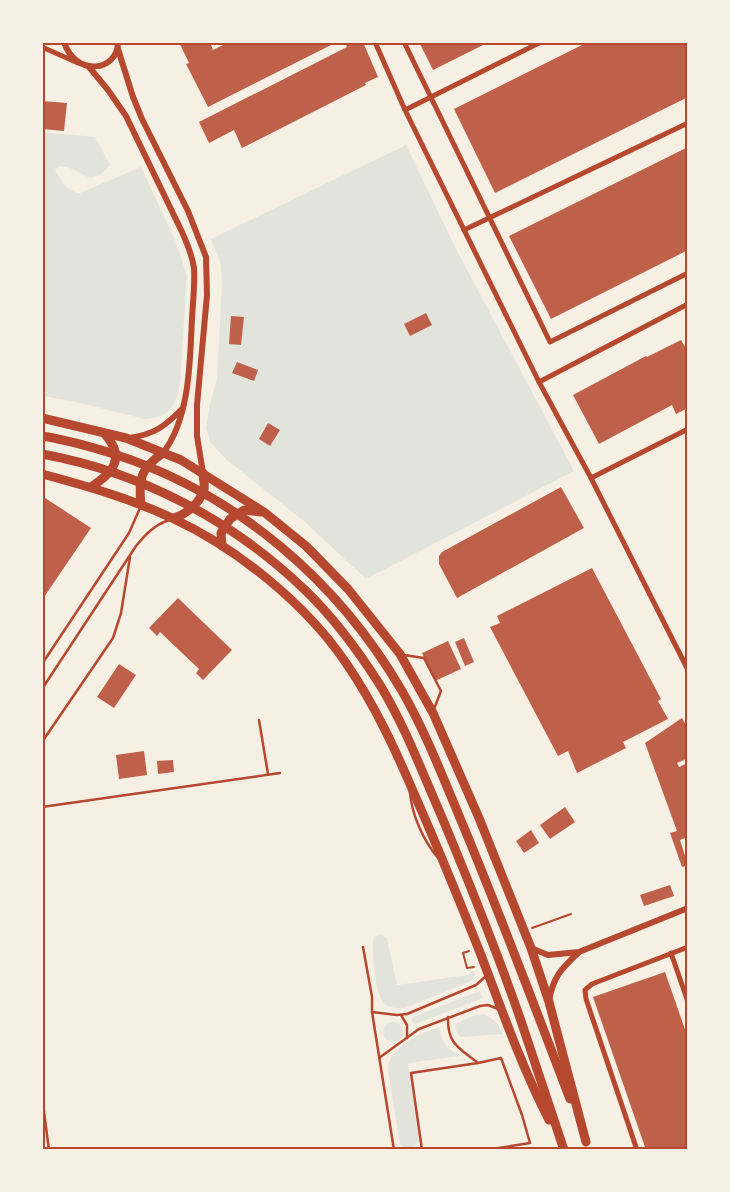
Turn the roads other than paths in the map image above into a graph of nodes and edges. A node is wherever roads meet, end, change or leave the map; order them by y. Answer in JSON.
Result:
{"nodes":[{"id":1,"x":64,"y":42,"type":"edge"},
{"id":2,"x":375,"y":42,"type":"edge"},
{"id":3,"x":404,"y":42,"type":"edge"},
{"id":4,"x":542,"y":42,"type":"edge"},
{"id":5,"x":118,"y":46,"type":"edge"},
{"id":6,"x":42,"y":47,"type":"edge"},
{"id":7,"x":80,"y":64,"type":"junction"},
{"id":8,"x":89,"y":67,"type":"junction"},
{"id":9,"x":431,"y":98,"type":"junction"},
{"id":10,"x":405,"y":110,"type":"junction"},
{"id":11,"x":688,"y":123,"type":"edge"},
{"id":12,"x":490,"y":218,"type":"junction"},
{"id":13,"x":464,"y":230,"type":"junction"},
{"id":14,"x":688,"y":272,"type":"edge"},
{"id":15,"x":688,"y":304,"type":"edge"},
{"id":16,"x":539,"y":382,"type":"junction"},
{"id":17,"x":183,"y":408,"type":"junction"},
{"id":18,"x":42,"y":418,"type":"edge"},
{"id":19,"x":688,"y":429,"type":"edge"},
{"id":20,"x":105,"y":434,"type":"junction"},
{"id":21,"x":42,"y":436,"type":"edge"},
{"id":22,"x":126,"y":438,"type":"junction"},
{"id":23,"x":42,"y":454,"type":"edge"},
{"id":24,"x":163,"y":454,"type":"junction"},
{"id":25,"x":203,"y":473,"type":"junction"},
{"id":26,"x":42,"y":474,"type":"edge"},
{"id":27,"x":591,"y":478,"type":"junction"},
{"id":28,"x":91,"y":487,"type":"junction"},
{"id":29,"x":141,"y":504,"type":"junction"},
{"id":30,"x":264,"y":512,"type":"junction"},
{"id":31,"x":174,"y":518,"type":"junction"},
{"id":32,"x":222,"y":546,"type":"junction"},
{"id":33,"x":130,"y":554,"type":"junction"},
{"id":34,"x":400,"y":654,"type":"junction"},
{"id":35,"x":42,"y":664,"type":"edge"},
{"id":36,"x":688,"y":670,"type":"edge"},
{"id":37,"x":42,"y":689,"type":"edge"},
{"id":38,"x":433,"y":713,"type":"junction"},
{"id":39,"x":259,"y":720,"type":"dead end"},
{"id":40,"x":42,"y":742,"type":"edge"},
{"id":41,"x":280,"y":773,"type":"dead end"},
{"id":42,"x":268,"y":774,"type":"junction"},
{"id":43,"x":42,"y":807,"type":"edge"},
{"id":44,"x":688,"y":908,"type":"edge"},
{"id":45,"x":688,"y":946,"type":"edge"},
{"id":46,"x":363,"y":947,"type":"dead end"},
{"id":47,"x":531,"y":948,"type":"junction"},
{"id":48,"x":579,"y":952,"type":"junction"},
{"id":49,"x":671,"y":953,"type":"junction"},
{"id":50,"x":488,"y":975,"type":"junction"},
{"id":51,"x":549,"y":1002,"type":"junction"},
{"id":52,"x":688,"y":1002,"type":"edge"},
{"id":53,"x":501,"y":1010,"type":"junction"},
{"id":54,"x":372,"y":1012,"type":"junction"},
{"id":55,"x":401,"y":1015,"type":"junction"},
{"id":56,"x":448,"y":1017,"type":"junction"},
{"id":57,"x":407,"y":1038,"type":"junction"},
{"id":58,"x":379,"y":1058,"type":"junction"},
{"id":59,"x":478,"y":1063,"type":"junction"},
{"id":60,"x":42,"y":1098,"type":"edge"},
{"id":61,"x":588,"y":1146,"type":"edge"},
{"id":62,"x":564,"y":1148,"type":"edge"},
{"id":63,"x":49,"y":1150,"type":"edge"},
{"id":64,"x":394,"y":1150,"type":"edge"},
{"id":65,"x":422,"y":1150,"type":"edge"},
{"id":66,"x":486,"y":1150,"type":"edge"},
{"id":67,"x":637,"y":1150,"type":"edge"}],
"edges":[{"from":1,"to":7,"type":"street"},
{"from":2,"to":10,"type":"street"},
{"from":3,"to":9,"type":"street"},
{"from":4,"to":9,"type":"street"},
{"from":5,"to":8,"type":"street"},
{"from":5,"to":25,"type":"street"},
{"from":6,"to":7,"type":"street"},
{"from":7,"to":8,"type":"street"},
{"from":8,"to":17,"type":"street"},
{"from":9,"to":10,"type":"street"},
{"from":9,"to":12,"type":"street"},
{"from":10,"to":13,"type":"street"},
{"from":11,"to":12,"type":"street"},
{"from":12,"to":13,"type":"street"},
{"from":12,"to":14,"type":"street"},
{"from":13,"to":16,"type":"street"},
{"from":15,"to":16,"type":"street"},
{"from":16,"to":27,"type":"street"},
{"from":17,"to":22,"type":"street"},
{"from":17,"to":24,"type":"street"},
{"from":18,"to":20,"type":"main road"},
{"from":19,"to":27,"type":"street"},
{"from":20,"to":22,"type":"main road"},
{"from":20,"to":28,"type":"main road"},
{"from":21,"to":61,"type":"main road"},
{"from":22,"to":24,"type":"main road"},
{"from":23,"to":62,"type":"main road"},
{"from":24,"to":25,"type":"main road"},
{"from":24,"to":29,"type":"main road"},
{"from":25,"to":30,"type":"main road"},
{"from":25,"to":31,"type":"main road"},
{"from":26,"to":28,"type":"main road"},
{"from":27,"to":36,"type":"street"},
{"from":28,"to":29,"type":"main road"},
{"from":29,"to":31,"type":"main road"},
{"from":29,"to":35,"type":"lane"},
{"from":30,"to":32,"type":"main road"},
{"from":30,"to":34,"type":"main road"},
{"from":31,"to":32,"type":"main road"},
{"from":31,"to":33,"type":"lane"},
{"from":32,"to":50,"type":"main road"},
{"from":33,"to":37,"type":"lane"},
{"from":33,"to":40,"type":"lane"},
{"from":34,"to":38,"type":"main road"},
{"from":34,"to":38,"type":"lane"},
{"from":38,"to":47,"type":"main road"},
{"from":39,"to":42,"type":"lane"},
{"from":41,"to":42,"type":"lane"},
{"from":42,"to":43,"type":"lane"},
{"from":44,"to":48,"type":"street"},
{"from":45,"to":49,"type":"street"},
{"from":46,"to":54,"type":"lane"},
{"from":47,"to":48,"type":"street"},
{"from":47,"to":51,"type":"main road"},
{"from":48,"to":51,"type":"street"},
{"from":49,"to":52,"type":"street"},
{"from":49,"to":67,"type":"street"},
{"from":50,"to":53,"type":"main road"},
{"from":50,"to":55,"type":"lane"},
{"from":51,"to":61,"type":"main road"},
{"from":53,"to":56,"type":"lane"},
{"from":53,"to":62,"type":"main road"},
{"from":54,"to":55,"type":"lane"},
{"from":54,"to":58,"type":"lane"},
{"from":55,"to":57,"type":"lane"},
{"from":56,"to":57,"type":"lane"},
{"from":56,"to":59,"type":"lane"},
{"from":57,"to":58,"type":"lane"},
{"from":58,"to":64,"type":"lane"},
{"from":59,"to":65,"type":"lane"},
{"from":59,"to":66,"type":"lane"},
{"from":60,"to":63,"type":"lane"}]}
